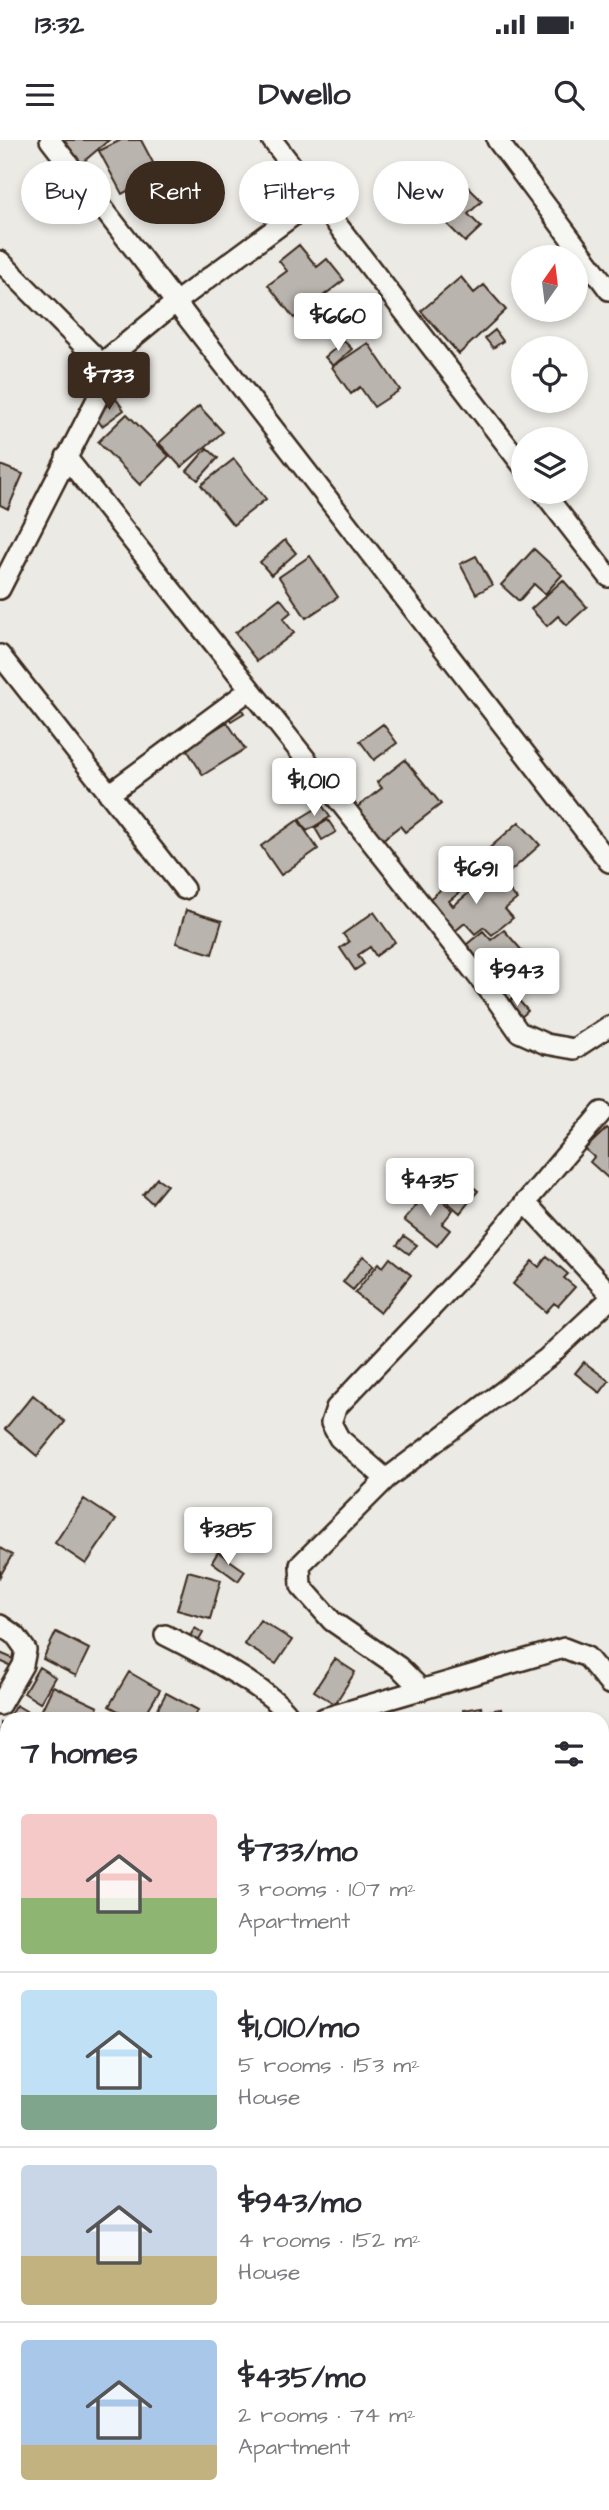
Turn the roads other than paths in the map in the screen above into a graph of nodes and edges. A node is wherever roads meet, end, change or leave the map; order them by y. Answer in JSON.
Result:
{"nodes":[{"id":1,"x":50,"y":140,"type":"edge"},
{"id":2,"x":272,"y":140,"type":"edge"},
{"id":3,"x":497,"y":140,"type":"edge"},
{"id":4,"x":288,"y":161,"type":"edge"},
{"id":5,"x":282,"y":224,"type":"edge"},
{"id":6,"x":337,"y":224,"type":"edge"},
{"id":7,"x":0,"y":261,"type":"edge"},
{"id":8,"x":609,"y":290,"type":"edge"},
{"id":9,"x":176,"y":302,"type":"junction"},
{"id":10,"x":101,"y":364,"type":"junction"},
{"id":11,"x":511,"y":450,"type":"edge"},
{"id":12,"x":66,"y":457,"type":"junction"},
{"id":13,"x":552,"y":504,"type":"edge"},
{"id":14,"x":609,"y":577,"type":"edge"},
{"id":15,"x":0,"y":589,"type":"edge"},
{"id":16,"x":0,"y":655,"type":"edge"},
{"id":17,"x":248,"y":691,"type":"junction"},
{"id":18,"x":109,"y":794,"type":"junction"},
{"id":19,"x":609,"y":862,"type":"edge"},
{"id":20,"x":184,"y":889,"type":"dead end"},
{"id":21,"x":609,"y":1026,"type":"edge"},
{"id":22,"x":602,"y":1112,"type":"dead end"},
{"id":23,"x":525,"y":1202,"type":"junction"},
{"id":24,"x":609,"y":1293,"type":"edge"},
{"id":25,"x":609,"y":1300,"type":"edge"},
{"id":26,"x":386,"y":1479,"type":"junction"},
{"id":27,"x":0,"y":1625,"type":"edge"},
{"id":28,"x":165,"y":1635,"type":"dead end"},
{"id":29,"x":609,"y":1684,"type":"edge"},
{"id":30,"x":422,"y":1690,"type":"junction"},
{"id":31,"x":0,"y":1705,"type":"edge"},
{"id":32,"x":286,"y":1712,"type":"edge"},
{"id":33,"x":345,"y":1712,"type":"edge"}],
"edges":[{"from":1,"to":9,"type":"street"},
{"from":2,"to":4,"type":"street"},
{"from":3,"to":8,"type":"street"},
{"from":5,"to":9,"type":"street"},
{"from":6,"to":11,"type":"street"},
{"from":7,"to":10,"type":"street"},
{"from":9,"to":10,"type":"street"},
{"from":9,"to":19,"type":"street"},
{"from":10,"to":12,"type":"street"},
{"from":12,"to":15,"type":"street"},
{"from":12,"to":17,"type":"street"},
{"from":13,"to":14,"type":"street"},
{"from":16,"to":18,"type":"street"},
{"from":17,"to":18,"type":"street"},
{"from":17,"to":21,"type":"street"},
{"from":18,"to":20,"type":"street"},
{"from":22,"to":23,"type":"street"},
{"from":23,"to":24,"type":"street"},
{"from":23,"to":26,"type":"street"},
{"from":25,"to":26,"type":"street"},
{"from":26,"to":30,"type":"street"},
{"from":27,"to":31,"type":"street"},
{"from":28,"to":32,"type":"street"},
{"from":29,"to":30,"type":"street"},
{"from":30,"to":33,"type":"street"}]}
